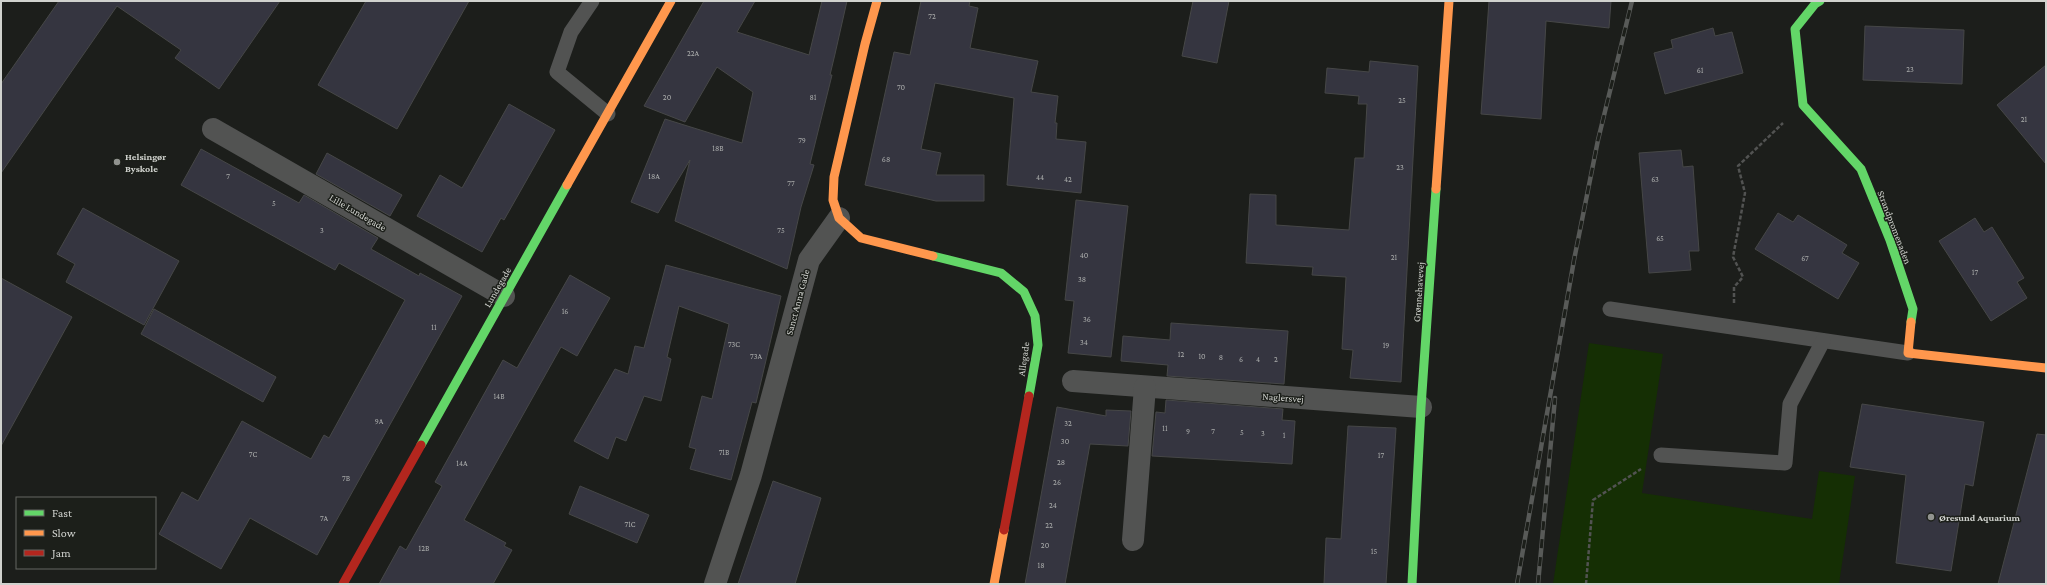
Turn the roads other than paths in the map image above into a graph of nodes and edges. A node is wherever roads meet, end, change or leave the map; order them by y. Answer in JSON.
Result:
{"nodes":[{"id":1,"x":592,"y":1,"type":"edge"},
{"id":2,"x":671,"y":1,"type":"edge"},
{"id":3,"x":878,"y":1,"type":"edge"},
{"id":4,"x":1449,"y":1,"type":"edge"},
{"id":5,"x":1820,"y":1,"type":"edge"},
{"id":6,"x":608,"y":114,"type":"junction"},
{"id":7,"x":213,"y":129,"type":"dead end"},
{"id":8,"x":839,"y":218,"type":"junction"},
{"id":9,"x":504,"y":296,"type":"junction"},
{"id":10,"x":1610,"y":310,"type":"dead end"},
{"id":11,"x":1823,"y":341,"type":"junction"},
{"id":12,"x":1908,"y":353,"type":"junction"},
{"id":13,"x":2046,"y":368,"type":"edge"},
{"id":14,"x":1073,"y":381,"type":"dead end"},
{"id":15,"x":1145,"y":387,"type":"junction"},
{"id":16,"x":1421,"y":407,"type":"junction"},
{"id":17,"x":1661,"y":455,"type":"road end"},
{"id":18,"x":1133,"y":540,"type":"dead end"},
{"id":19,"x":343,"y":584,"type":"edge"},
{"id":20,"x":715,"y":584,"type":"edge"},
{"id":21,"x":994,"y":584,"type":"edge"},
{"id":22,"x":1412,"y":584,"type":"edge"}],
"edges":[{"from":1,"to":6,"type":"lane"},
{"from":2,"to":6,"type":"street","name":"Lundegade"},
{"from":3,"to":8,"type":"street"},
{"from":4,"to":16,"type":"street","name":"Grønnehavevej"},
{"from":5,"to":12,"type":"street","name":"Strandpromenaden"},
{"from":6,"to":9,"type":"street","name":"Lundegade"},
{"from":7,"to":9,"type":"street","name":"Lille Lundegade"},
{"from":8,"to":20,"type":"street","name":"Sanct Anna Gade"},
{"from":8,"to":21,"type":"street","name":"Allegade"},
{"from":9,"to":19,"type":"street","name":"Lundegade"},
{"from":10,"to":11,"type":"lane"},
{"from":11,"to":12,"type":"lane"},
{"from":11,"to":17,"type":"lane"},
{"from":12,"to":13,"type":"street"},
{"from":14,"to":15,"type":"street","name":"Naglersvej"},
{"from":15,"to":16,"type":"street","name":"Naglersvej"},
{"from":15,"to":18,"type":"street"},
{"from":16,"to":22,"type":"street","name":"Grønnehavevej"}]}
